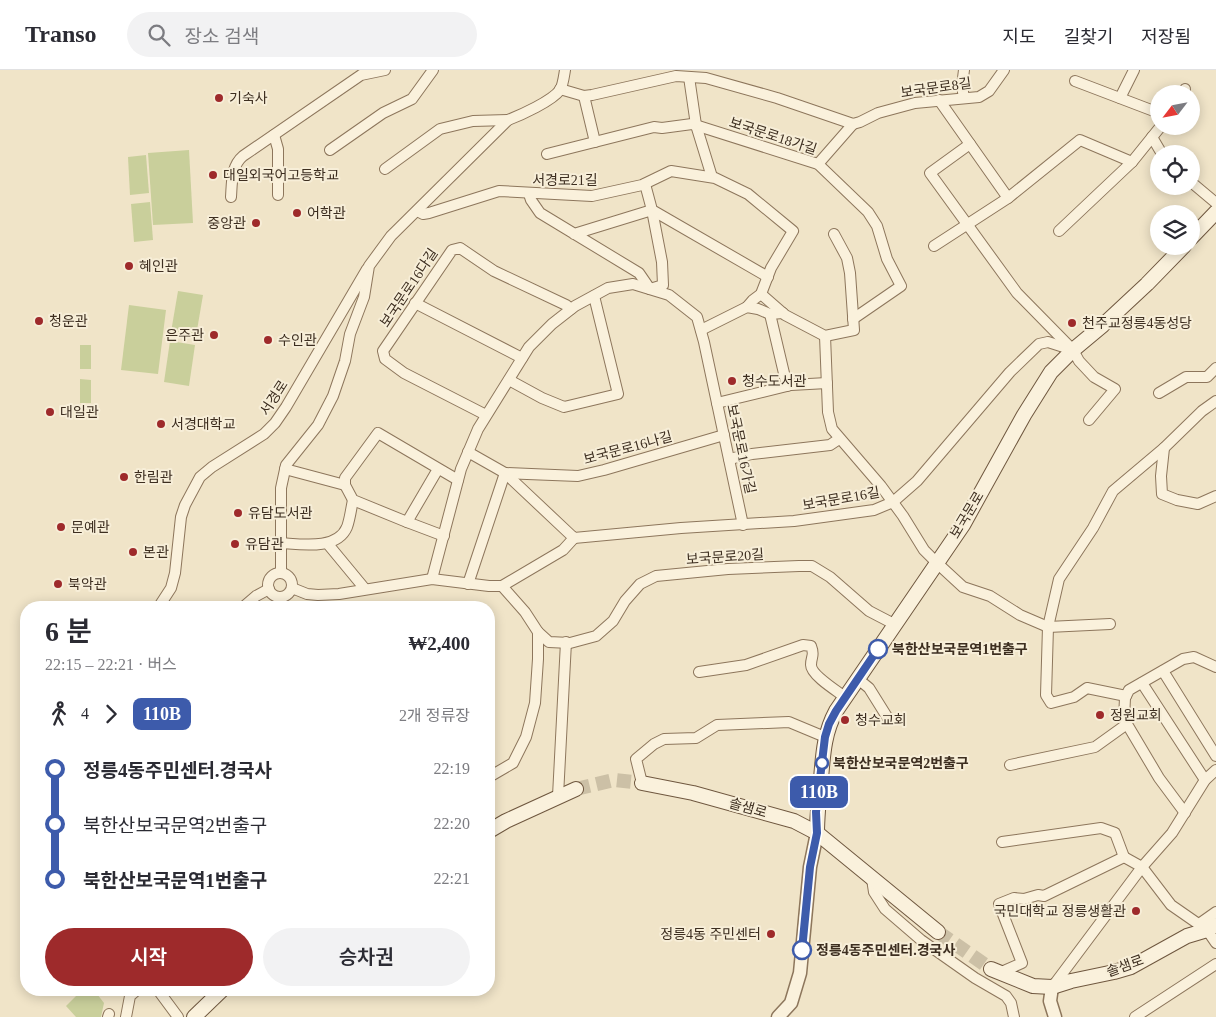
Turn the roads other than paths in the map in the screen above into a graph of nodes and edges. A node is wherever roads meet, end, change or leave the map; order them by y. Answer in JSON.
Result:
{"nodes":[{"id":1,"x":379,"y":70,"type":"edge"},
{"id":2,"x":433,"y":70,"type":"edge"},
{"id":3,"x":565,"y":70,"type":"edge"},
{"id":4,"x":964,"y":70,"type":"edge"},
{"id":5,"x":1004,"y":70,"type":"edge"},
{"id":6,"x":1134,"y":70,"type":"edge"},
{"id":7,"x":664,"y":74,"type":"edge"},
{"id":8,"x":707,"y":74,"type":"edge"},
{"id":9,"x":689,"y":77,"type":"junction"},
{"id":10,"x":1075,"y":81,"type":"dead end"},
{"id":11,"x":560,"y":89,"type":"junction"},
{"id":12,"x":584,"y":96,"type":"junction"},
{"id":13,"x":964,"y":98,"type":"junction"},
{"id":14,"x":1120,"y":98,"type":"junction"},
{"id":15,"x":939,"y":100,"type":"junction"},
{"id":16,"x":1150,"y":110,"type":"edge"},
{"id":17,"x":508,"y":120,"type":"junction"},
{"id":18,"x":853,"y":124,"type":"junction"},
{"id":19,"x":696,"y":126,"type":"junction"},
{"id":20,"x":274,"y":135,"type":"junction"},
{"id":21,"x":1152,"y":137,"type":"joint"},
{"id":22,"x":595,"y":142,"type":"junction"},
{"id":23,"x":970,"y":144,"type":"junction"},
{"id":24,"x":1157,"y":145,"type":"edge"},
{"id":25,"x":330,"y":150,"type":"dead end"},
{"id":26,"x":547,"y":154,"type":"dead end"},
{"id":27,"x":1132,"y":162,"type":"junction"},
{"id":28,"x":818,"y":164,"type":"junction"},
{"id":29,"x":385,"y":169,"type":"dead end"},
{"id":30,"x":712,"y":177,"type":"junction"},
{"id":31,"x":645,"y":184,"type":"junction"},
{"id":32,"x":1200,"y":190,"type":"edge"},
{"id":33,"x":529,"y":194,"type":"junction"},
{"id":34,"x":278,"y":195,"type":"dead end"},
{"id":35,"x":230,"y":197,"type":"dead end"},
{"id":36,"x":1008,"y":198,"type":"junction"},
{"id":37,"x":1216,"y":204,"type":"edge"},
{"id":38,"x":417,"y":210,"type":"junction"},
{"id":39,"x":652,"y":210,"type":"junction"},
{"id":40,"x":1216,"y":212,"type":"edge"},
{"id":41,"x":966,"y":225,"type":"junction"},
{"id":42,"x":1200,"y":229,"type":"edge"},
{"id":43,"x":1059,"y":231,"type":"dead end"},
{"id":44,"x":574,"y":234,"type":"junction"},
{"id":45,"x":834,"y":234,"type":"dead end"},
{"id":46,"x":934,"y":246,"type":"dead end"},
{"id":47,"x":1175,"y":255,"type":"edge"},
{"id":48,"x":369,"y":266,"type":"junction"},
{"id":49,"x":768,"y":277,"type":"junction"},
{"id":50,"x":650,"y":289,"type":"junction"},
{"id":51,"x":761,"y":294,"type":"junction"},
{"id":52,"x":594,"y":296,"type":"junction"},
{"id":53,"x":415,"y":303,"type":"junction"},
{"id":54,"x":747,"y":307,"type":"junction"},
{"id":55,"x":571,"y":309,"type":"junction"},
{"id":56,"x":783,"y":313,"type":"junction"},
{"id":57,"x":770,"y":314,"type":"junction"},
{"id":58,"x":853,"y":319,"type":"junction"},
{"id":59,"x":701,"y":330,"type":"junction"},
{"id":60,"x":825,"y":336,"type":"junction"},
{"id":61,"x":1072,"y":350,"type":"junction"},
{"id":62,"x":522,"y":358,"type":"junction"},
{"id":63,"x":1216,"y":368,"type":"edge"},
{"id":64,"x":509,"y":380,"type":"junction"},
{"id":65,"x":827,"y":383,"type":"junction"},
{"id":66,"x":787,"y":386,"type":"junction"},
{"id":67,"x":1159,"y":393,"type":"dead end"},
{"id":68,"x":1216,"y":395,"type":"edge"},
{"id":69,"x":1216,"y":401,"type":"edge"},
{"id":70,"x":717,"y":403,"type":"junction"},
{"id":71,"x":1202,"y":411,"type":"junction"},
{"id":72,"x":486,"y":415,"type":"junction"},
{"id":73,"x":1090,"y":420,"type":"dead end"},
{"id":74,"x":724,"y":435,"type":"junction"},
{"id":75,"x":839,"y":439,"type":"junction"},
{"id":76,"x":1164,"y":448,"type":"junction"},
{"id":77,"x":468,"y":452,"type":"junction"},
{"id":78,"x":729,"y":459,"type":"junction"},
{"id":79,"x":438,"y":468,"type":"junction"},
{"id":80,"x":285,"y":469,"type":"junction"},
{"id":81,"x":505,"y":473,"type":"junction"},
{"id":82,"x":458,"y":480,"type":"junction"},
{"id":83,"x":345,"y":485,"type":"junction"},
{"id":84,"x":1216,"y":496,"type":"edge"},
{"id":85,"x":352,"y":500,"type":"junction"},
{"id":86,"x":893,"y":502,"type":"junction"},
{"id":87,"x":408,"y":522,"type":"junction"},
{"id":88,"x":742,"y":525,"type":"junction"},
{"id":89,"x":444,"y":536,"type":"junction"},
{"id":90,"x":574,"y":538,"type":"junction"},
{"id":91,"x":281,"y":543,"type":"junction"},
{"id":92,"x":327,"y":543,"type":"junction"},
{"id":93,"x":936,"y":563,"type":"junction"},
{"id":94,"x":281,"y":574,"type":"junction"},
{"id":95,"x":432,"y":580,"type":"junction"},
{"id":96,"x":468,"y":584,"type":"junction"},
{"id":97,"x":502,"y":586,"type":"junction"},
{"id":98,"x":292,"y":588,"type":"junction"},
{"id":99,"x":269,"y":590,"type":"junction"},
{"id":100,"x":365,"y":590,"type":"junction"},
{"id":101,"x":163,"y":601,"type":"edge"},
{"id":102,"x":250,"y":601,"type":"edge"},
{"id":103,"x":894,"y":624,"type":"junction"},
{"id":104,"x":1110,"y":624,"type":"dead end"},
{"id":105,"x":1047,"y":627,"type":"junction"},
{"id":106,"x":538,"y":632,"type":"junction"},
{"id":107,"x":566,"y":642,"type":"junction"},
{"id":108,"x":1216,"y":667,"type":"edge"},
{"id":109,"x":1163,"y":671,"type":"junction"},
{"id":110,"x":699,"y":672,"type":"dead end"},
{"id":111,"x":858,"y":679,"type":"junction"},
{"id":112,"x":1142,"y":683,"type":"junction"},
{"id":113,"x":1126,"y":696,"type":"junction"},
{"id":114,"x":845,"y":697,"type":"junction"},
{"id":115,"x":889,"y":720,"type":"dead end"},
{"id":116,"x":1127,"y":724,"type":"junction"},
{"id":117,"x":825,"y":737,"type":"junction"},
{"id":118,"x":1216,"y":756,"type":"edge"},
{"id":119,"x":1010,"y":764,"type":"dead end"},
{"id":120,"x":1216,"y":770,"type":"edge"},
{"id":121,"x":495,"y":773,"type":"edge"},
{"id":122,"x":1205,"y":780,"type":"junction"},
{"id":123,"x":642,"y":783,"type":"joint"},
{"id":124,"x":576,"y":789,"type":"tunnel mouth"},
{"id":125,"x":558,"y":796,"type":"junction"},
{"id":126,"x":1185,"y":813,"type":"junction"},
{"id":127,"x":495,"y":827,"type":"edge"},
{"id":128,"x":817,"y":833,"type":"junction"},
{"id":129,"x":1002,"y":842,"type":"dead end"},
{"id":130,"x":1124,"y":857,"type":"junction"},
{"id":131,"x":1142,"y":867,"type":"junction"},
{"id":132,"x":872,"y":879,"type":"junction"},
{"id":133,"x":1216,"y":912,"type":"edge"},
{"id":134,"x":1207,"y":926,"type":"edge"},
{"id":135,"x":938,"y":932,"type":"tunnel mouth"},
{"id":136,"x":1216,"y":943,"type":"edge"},
{"id":137,"x":1216,"y":964,"type":"edge"},
{"id":138,"x":995,"y":971,"type":"joint"},
{"id":139,"x":1052,"y":987,"type":"junction"},
{"id":140,"x":130,"y":996,"type":"edge"},
{"id":141,"x":162,"y":996,"type":"edge"},
{"id":142,"x":216,"y":996,"type":"edge"},
{"id":143,"x":126,"y":1017,"type":"edge"},
{"id":144,"x":178,"y":1017,"type":"edge"},
{"id":145,"x":194,"y":1017,"type":"edge"},
{"id":146,"x":778,"y":1017,"type":"edge"},
{"id":147,"x":1014,"y":1017,"type":"edge"},
{"id":148,"x":1055,"y":1017,"type":"edge"},
{"id":149,"x":1135,"y":1017,"type":"edge"}],
"edges":[{"from":1,"to":20,"type":"street"},
{"from":2,"to":25,"type":"street"},
{"from":3,"to":11,"type":"street"},
{"from":4,"to":13,"type":"street"},
{"from":5,"to":13,"type":"street","name":"보국문로8길"},
{"from":6,"to":14,"type":"street"},
{"from":7,"to":9,"type":"street"},
{"from":7,"to":12,"type":"street"},
{"from":8,"to":9,"type":"street"},
{"from":8,"to":18,"type":"street"},
{"from":9,"to":19,"type":"street"},
{"from":10,"to":14,"type":"street"},
{"from":11,"to":12,"type":"street"},
{"from":11,"to":17,"type":"street","name":"서경로"},
{"from":12,"to":22,"type":"street"},
{"from":13,"to":15,"type":"street","name":"보국문로8길"},
{"from":14,"to":16,"type":"street"},
{"from":15,"to":18,"type":"street","name":"보국문로8길"},
{"from":15,"to":23,"type":"street"},
{"from":17,"to":29,"type":"street","name":"서경로"},
{"from":17,"to":38,"type":"street","name":"서경로"},
{"from":18,"to":28,"type":"street"},
{"from":19,"to":22,"type":"street","name":"보국문로18가길"},
{"from":19,"to":28,"type":"street","name":"보국문로18가길"},
{"from":19,"to":30,"type":"street"},
{"from":20,"to":34,"type":"street"},
{"from":20,"to":35,"type":"street"},
{"from":21,"to":24,"type":"street"},
{"from":21,"to":27,"type":"street"},
{"from":22,"to":26,"type":"street","name":"보국문로18가길"},
{"from":23,"to":36,"type":"street"},
{"from":23,"to":41,"type":"street"},
{"from":27,"to":36,"type":"street"},
{"from":27,"to":43,"type":"street"},
{"from":28,"to":58,"type":"street","name":"보국문로18가길"},
{"from":30,"to":31,"type":"street","name":"서경로21길"},
{"from":30,"to":49,"type":"street","name":"서경로21길"},
{"from":31,"to":33,"type":"street","name":"서경로21길"},
{"from":31,"to":39,"type":"street"},
{"from":32,"to":37,"type":"street"},
{"from":33,"to":38,"type":"street","name":"서경로21길"},
{"from":33,"to":44,"type":"street"},
{"from":36,"to":41,"type":"street"},
{"from":38,"to":48,"type":"street","name":"서경로"},
{"from":39,"to":44,"type":"street"},
{"from":39,"to":49,"type":"street"},
{"from":39,"to":50,"type":"street"},
{"from":40,"to":42,"type":"main road"},
{"from":41,"to":46,"type":"street"},
{"from":41,"to":61,"type":"street"},
{"from":44,"to":50,"type":"street"},
{"from":45,"to":58,"type":"street"},
{"from":47,"to":61,"type":"main road","name":"보국문로"},
{"from":48,"to":80,"type":"street","name":"서경로"},
{"from":48,"to":101,"type":"street","name":"서경로"},
{"from":49,"to":51,"type":"street","name":"서경로21길"},
{"from":50,"to":52,"type":"street","name":"보국문로16가길"},
{"from":50,"to":59,"type":"street","name":"보국문로16가길"},
{"from":51,"to":54,"type":"street","name":"서경로21길"},
{"from":51,"to":56,"type":"street"},
{"from":52,"to":55,"type":"street","name":"보국문로16가길"},
{"from":52,"to":64,"type":"street"},
{"from":53,"to":55,"type":"street","name":"보국문로16다길"},
{"from":53,"to":62,"type":"street"},
{"from":53,"to":72,"type":"street","name":"보국문로16다길"},
{"from":54,"to":57,"type":"street"},
{"from":54,"to":59,"type":"street","name":"서경로21길"},
{"from":55,"to":62,"type":"street","name":"보국문로16가길"},
{"from":56,"to":57,"type":"street"},
{"from":56,"to":60,"type":"street"},
{"from":57,"to":66,"type":"street"},
{"from":58,"to":60,"type":"street"},
{"from":59,"to":70,"type":"street","name":"보국문로16가길"},
{"from":60,"to":65,"type":"street"},
{"from":61,"to":73,"type":"street"},
{"from":61,"to":86,"type":"street","name":"보국문로16길"},
{"from":61,"to":93,"type":"main road","name":"보국문로"},
{"from":62,"to":64,"type":"street","name":"보국문로16가길"},
{"from":63,"to":67,"type":"street"},
{"from":64,"to":72,"type":"street","name":"보국문로16가길"},
{"from":65,"to":66,"type":"street"},
{"from":65,"to":75,"type":"street"},
{"from":66,"to":70,"type":"street"},
{"from":68,"to":71,"type":"street"},
{"from":69,"to":71,"type":"street"},
{"from":70,"to":74,"type":"street","name":"보국문로16가길"},
{"from":71,"to":76,"type":"street"},
{"from":72,"to":77,"type":"street","name":"보국문로16가길"},
{"from":74,"to":78,"type":"street","name":"보국문로16가길"},
{"from":74,"to":81,"type":"street","name":"보국문로16나길"},
{"from":75,"to":78,"type":"street"},
{"from":75,"to":86,"type":"street"},
{"from":76,"to":84,"type":"street"},
{"from":76,"to":105,"type":"street"},
{"from":77,"to":81,"type":"street"},
{"from":77,"to":82,"type":"street","name":"보국문로16가길"},
{"from":78,"to":88,"type":"street","name":"보국문로16가길"},
{"from":79,"to":82,"type":"street"},
{"from":79,"to":83,"type":"street"},
{"from":79,"to":87,"type":"street"},
{"from":80,"to":83,"type":"street"},
{"from":80,"to":91,"type":"street","name":"서경로"},
{"from":81,"to":90,"type":"street"},
{"from":81,"to":96,"type":"street"},
{"from":82,"to":89,"type":"street","name":"보국문로16가길"},
{"from":83,"to":85,"type":"street"},
{"from":85,"to":87,"type":"street"},
{"from":85,"to":92,"type":"street"},
{"from":86,"to":88,"type":"street","name":"보국문로16길"},
{"from":86,"to":93,"type":"street"},
{"from":87,"to":89,"type":"street"},
{"from":88,"to":90,"type":"street","name":"보국문로16길"},
{"from":89,"to":95,"type":"street","name":"보국문로16가길"},
{"from":90,"to":97,"type":"street"},
{"from":91,"to":92,"type":"street"},
{"from":91,"to":94,"type":"street","name":"서경로"},
{"from":92,"to":100,"type":"street"},
{"from":93,"to":103,"type":"main road","name":"보국문로"},
{"from":93,"to":105,"type":"street"},
{"from":94,"to":98,"type":"street"},
{"from":94,"to":99,"type":"street"},
{"from":95,"to":96,"type":"street"},
{"from":95,"to":100,"type":"street"},
{"from":96,"to":97,"type":"street"},
{"from":97,"to":106,"type":"street"},
{"from":98,"to":99,"type":"street"},
{"from":98,"to":100,"type":"street"},
{"from":99,"to":102,"type":"street"},
{"from":103,"to":107,"type":"street","name":"보국문로20길"},
{"from":103,"to":111,"type":"main road","name":"보국문로"},
{"from":104,"to":105,"type":"street"},
{"from":105,"to":113,"type":"street"},
{"from":106,"to":107,"type":"street","name":"보국문로20길"},
{"from":106,"to":121,"type":"street"},
{"from":107,"to":125,"type":"street"},
{"from":108,"to":109,"type":"street"},
{"from":109,"to":112,"type":"street"},
{"from":109,"to":118,"type":"street"},
{"from":110,"to":114,"type":"street"},
{"from":111,"to":114,"type":"main road","name":"보국문로"},
{"from":111,"to":115,"type":"street"},
{"from":112,"to":113,"type":"street"},
{"from":112,"to":122,"type":"street"},
{"from":113,"to":116,"type":"street"},
{"from":114,"to":117,"type":"main road","name":"보국문로"},
{"from":116,"to":119,"type":"street"},
{"from":116,"to":126,"type":"street"},
{"from":117,"to":123,"type":"street"},
{"from":117,"to":128,"type":"main road","name":"보국문로"},
{"from":120,"to":122,"type":"street"},
{"from":122,"to":126,"type":"street"},
{"from":123,"to":128,"type":"main road","name":"솔샘로"},
{"from":124,"to":125,"type":"main road"},
{"from":125,"to":127,"type":"main road"},
{"from":126,"to":131,"type":"street"},
{"from":128,"to":132,"type":"main road","name":"솔샘로"},
{"from":128,"to":146,"type":"street","name":"보국문로"},
{"from":129,"to":130,"type":"street"},
{"from":130,"to":131,"type":"street"},
{"from":130,"to":138,"type":"street","name":"솔샘로"},
{"from":131,"to":134,"type":"street"},
{"from":131,"to":139,"type":"street"},
{"from":132,"to":135,"type":"main road","name":"솔샘로"},
{"from":132,"to":147,"type":"street"},
{"from":133,"to":134,"type":"street"},
{"from":134,"to":136,"type":"street"},
{"from":134,"to":139,"type":"main road","name":"솔샘로"},
{"from":137,"to":149,"type":"street"},
{"from":138,"to":139,"type":"main road","name":"솔샘로"},
{"from":139,"to":148,"type":"street"},
{"from":140,"to":143,"type":"street"},
{"from":141,"to":144,"type":"street"},
{"from":142,"to":145,"type":"main road"}]}
